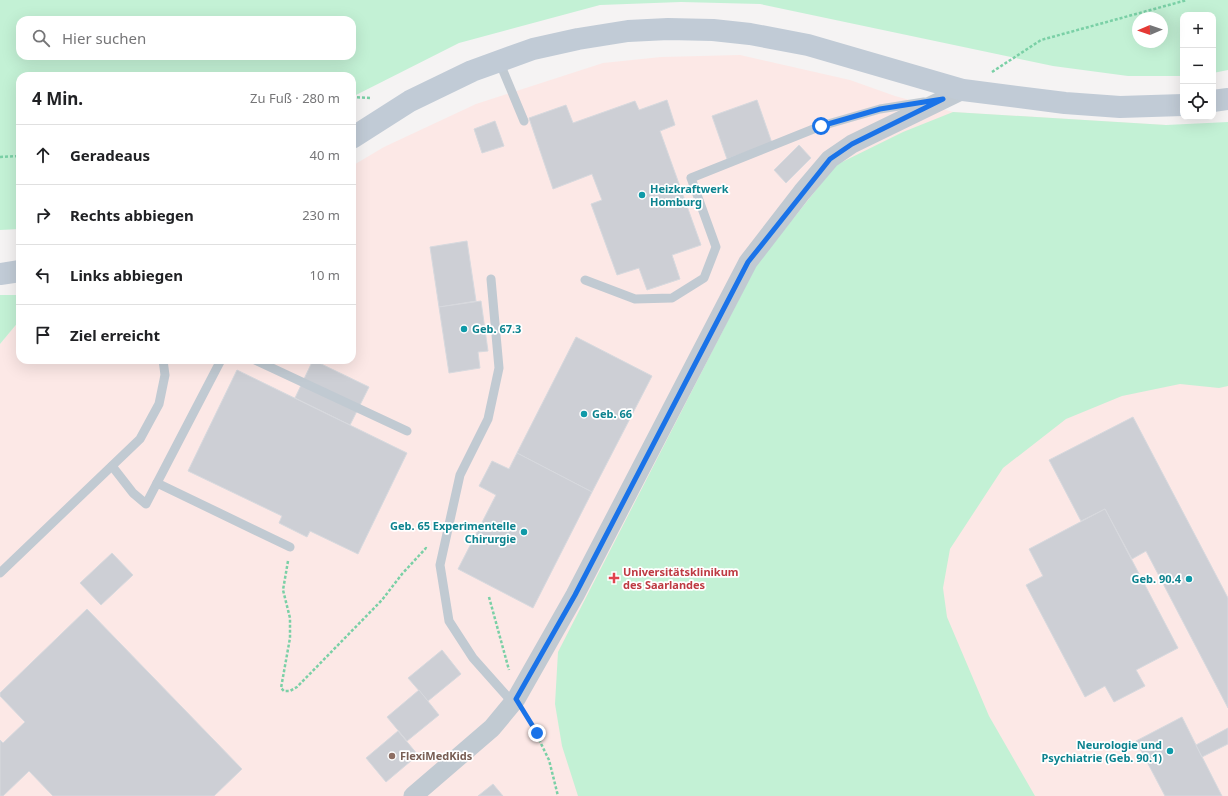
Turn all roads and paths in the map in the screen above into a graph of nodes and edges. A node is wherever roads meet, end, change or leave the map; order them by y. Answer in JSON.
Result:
{"nodes":[{"id":1,"x":1186,"y":0,"type":"edge"},
{"id":2,"x":499,"y":61,"type":"junction"},
{"id":3,"x":962,"y":90,"type":"junction"},
{"id":4,"x":943,"y":99,"type":"junction"},
{"id":5,"x":1228,"y":99,"type":"edge"},
{"id":6,"x":1216,"y":101,"type":"edge"},
{"id":7,"x":1180,"y":105,"type":"edge"},
{"id":8,"x":524,"y":121,"type":"dead end"},
{"id":9,"x":356,"y":135,"type":"edge"},
{"id":10,"x":16,"y":156,"type":"edge"},
{"id":11,"x":0,"y":157,"type":"edge"},
{"id":12,"x":16,"y":272,"type":"edge"},
{"id":13,"x":0,"y":274,"type":"edge"},
{"id":14,"x":491,"y":280,"type":"dead end"},
{"id":15,"x":585,"y":280,"type":"dead end"},
{"id":16,"x":164,"y":364,"type":"edge"},
{"id":17,"x":219,"y":364,"type":"edge"},
{"id":18,"x":264,"y":364,"type":"edge"},
{"id":19,"x":407,"y":431,"type":"dead end"},
{"id":20,"x":112,"y":466,"type":"junction"},
{"id":21,"x":157,"y":483,"type":"junction"},
{"id":22,"x":290,"y":547,"type":"joint"},
{"id":23,"x":442,"y":558,"type":"junction"},
{"id":24,"x":0,"y":573,"type":"edge"},
{"id":25,"x":489,"y":597,"type":"dead end"},
{"id":26,"x":515,"y":701,"type":"junction"},
{"id":27,"x":414,"y":796,"type":"edge"},
{"id":28,"x":558,"y":796,"type":"edge"}],
"edges":[{"from":1,"to":3,"type":"path"},
{"from":2,"to":3,"type":"street"},
{"from":2,"to":8,"type":"lane"},
{"from":2,"to":9,"type":"street"},
{"from":3,"to":4,"type":"street"},
{"from":3,"to":7,"type":"street"},
{"from":4,"to":15,"type":"lane"},
{"from":4,"to":26,"type":"street"},
{"from":5,"to":6,"type":"street"},
{"from":10,"to":11,"type":"path"},
{"from":12,"to":13,"type":"street"},
{"from":14,"to":23,"type":"lane"},
{"from":16,"to":20,"type":"lane"},
{"from":17,"to":21,"type":"lane"},
{"from":18,"to":19,"type":"lane"},
{"from":20,"to":21,"type":"lane"},
{"from":20,"to":24,"type":"lane"},
{"from":21,"to":22,"type":"lane"},
{"from":22,"to":23,"type":"path"},
{"from":23,"to":26,"type":"lane"},
{"from":25,"to":26,"type":"path"},
{"from":26,"to":27,"type":"street"},
{"from":26,"to":28,"type":"path"}]}
